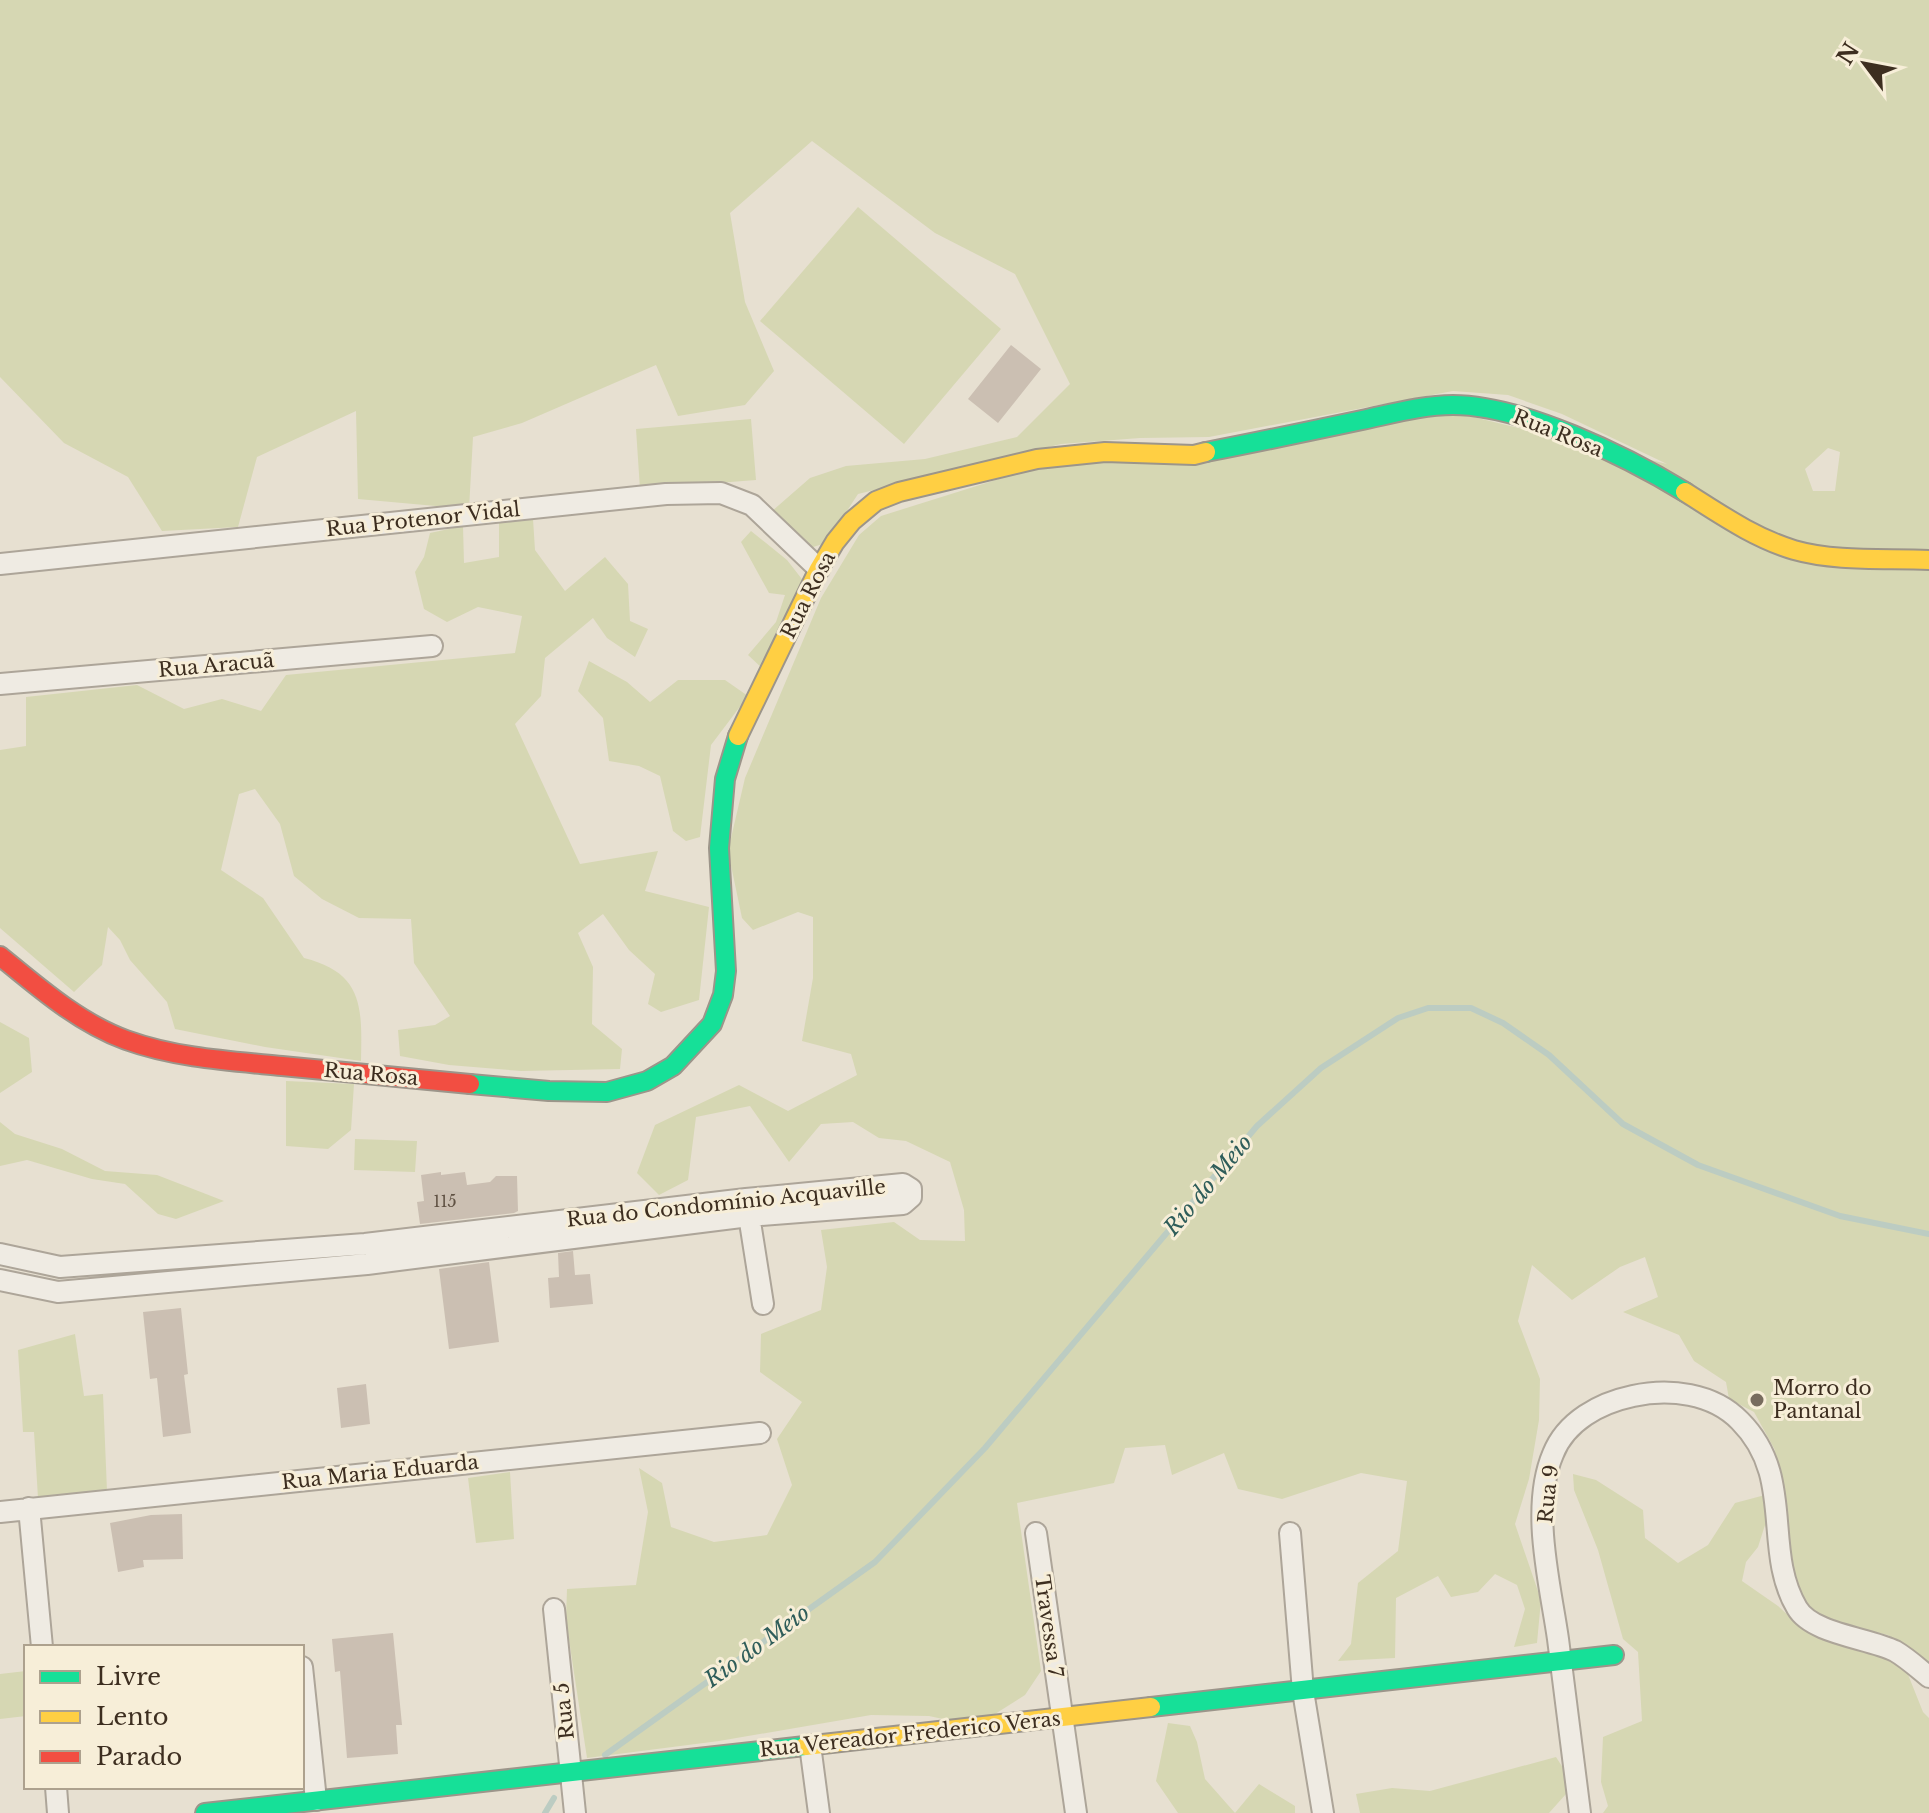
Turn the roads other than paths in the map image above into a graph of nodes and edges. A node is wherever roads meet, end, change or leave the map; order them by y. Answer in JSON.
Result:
{"nodes":[{"id":1,"x":1929,"y":560,"type":"edge"},
{"id":2,"x":0,"y":564,"type":"edge"},
{"id":3,"x":819,"y":569,"type":"junction"},
{"id":4,"x":432,"y":646,"type":"dead end"},
{"id":5,"x":0,"y":684,"type":"edge"},
{"id":6,"x":0,"y":956,"type":"edge"},
{"id":7,"x":747,"y":1208,"type":"junction"},
{"id":8,"x":0,"y":1254,"type":"edge"},
{"id":9,"x":366,"y":1254,"type":"junction"},
{"id":10,"x":171,"y":1258,"type":"junction"},
{"id":11,"x":0,"y":1280,"type":"edge"},
{"id":12,"x":174,"y":1282,"type":"junction"},
{"id":13,"x":763,"y":1304,"type":"dead end"},
{"id":14,"x":760,"y":1433,"type":"dead end"},
{"id":15,"x":29,"y":1508,"type":"junction"},
{"id":16,"x":0,"y":1512,"type":"edge"},
{"id":17,"x":1036,"y":1533,"type":"dead end"},
{"id":18,"x":1290,"y":1533,"type":"dead end"},
{"id":19,"x":554,"y":1609,"type":"dead end"},
{"id":20,"x":42,"y":1645,"type":"edge"},
{"id":21,"x":1614,"y":1655,"type":"dead end"},
{"id":22,"x":1560,"y":1659,"type":"junction"},
{"id":23,"x":1929,"y":1677,"type":"edge"},
{"id":24,"x":304,"y":1686,"type":"edge"},
{"id":25,"x":1303,"y":1691,"type":"junction"},
{"id":26,"x":1062,"y":1717,"type":"junction"},
{"id":27,"x":810,"y":1745,"type":"junction"},
{"id":28,"x":571,"y":1772,"type":"junction"},
{"id":29,"x":56,"y":1789,"type":"edge"},
{"id":30,"x":316,"y":1800,"type":"junction"},
{"id":31,"x":58,"y":1813,"type":"edge"},
{"id":32,"x":205,"y":1813,"type":"edge"},
{"id":33,"x":575,"y":1813,"type":"edge"},
{"id":34,"x":819,"y":1813,"type":"edge"},
{"id":35,"x":1076,"y":1813,"type":"edge"},
{"id":36,"x":1323,"y":1813,"type":"edge"},
{"id":37,"x":1580,"y":1813,"type":"edge"}],
"edges":[{"from":1,"to":3,"type":"street","name":"Rua Rosa"},
{"from":2,"to":3,"type":"street","name":"Rua Protenor Vidal"},
{"from":3,"to":6,"type":"street","name":"Rua Rosa"},
{"from":4,"to":5,"type":"street","name":"Rua Aracuã"},
{"from":7,"to":7,"type":"street","name":"Rua do Condomínio Acquaville"},
{"from":7,"to":9,"type":"street","name":"Rua do Condomínio Acquaville"},
{"from":7,"to":13,"type":"street"},
{"from":8,"to":10,"type":"street","name":"Rua do Condomínio Acquaville"},
{"from":9,"to":10,"type":"street","name":"Rua do Condomínio Acquaville"},
{"from":9,"to":12,"type":"street","name":"Rua do Condomínio Acquaville"},
{"from":10,"to":12,"type":"street"},
{"from":11,"to":12,"type":"street","name":"Rua do Condomínio Acquaville"},
{"from":14,"to":15,"type":"street","name":"Rua Maria Eduarda"},
{"from":15,"to":16,"type":"street","name":"Rua Maria Eduarda"},
{"from":15,"to":20,"type":"street"},
{"from":17,"to":26,"type":"street","name":"Travessa 7"},
{"from":18,"to":25,"type":"street"},
{"from":19,"to":28,"type":"street","name":"Rua 5"},
{"from":21,"to":22,"type":"street","name":"Rua Vereador Frederico Veras"},
{"from":22,"to":23,"type":"street","name":"Rua 9"},
{"from":22,"to":25,"type":"street","name":"Rua Vereador Frederico Veras"},
{"from":22,"to":37,"type":"street","name":"Rua 9"},
{"from":24,"to":30,"type":"street"},
{"from":25,"to":26,"type":"street","name":"Rua Vereador Frederico Veras"},
{"from":25,"to":36,"type":"street"},
{"from":26,"to":27,"type":"street","name":"Rua Vereador Frederico Veras"},
{"from":26,"to":35,"type":"street","name":"Travessa 7"},
{"from":27,"to":28,"type":"street","name":"Rua Vereador Frederico Veras"},
{"from":27,"to":34,"type":"street"},
{"from":28,"to":30,"type":"street","name":"Rua Vereador Frederico Veras"},
{"from":28,"to":33,"type":"street","name":"Rua 5"},
{"from":29,"to":31,"type":"street"},
{"from":30,"to":32,"type":"street","name":"Rua Vereador Frederico Veras"}]}
